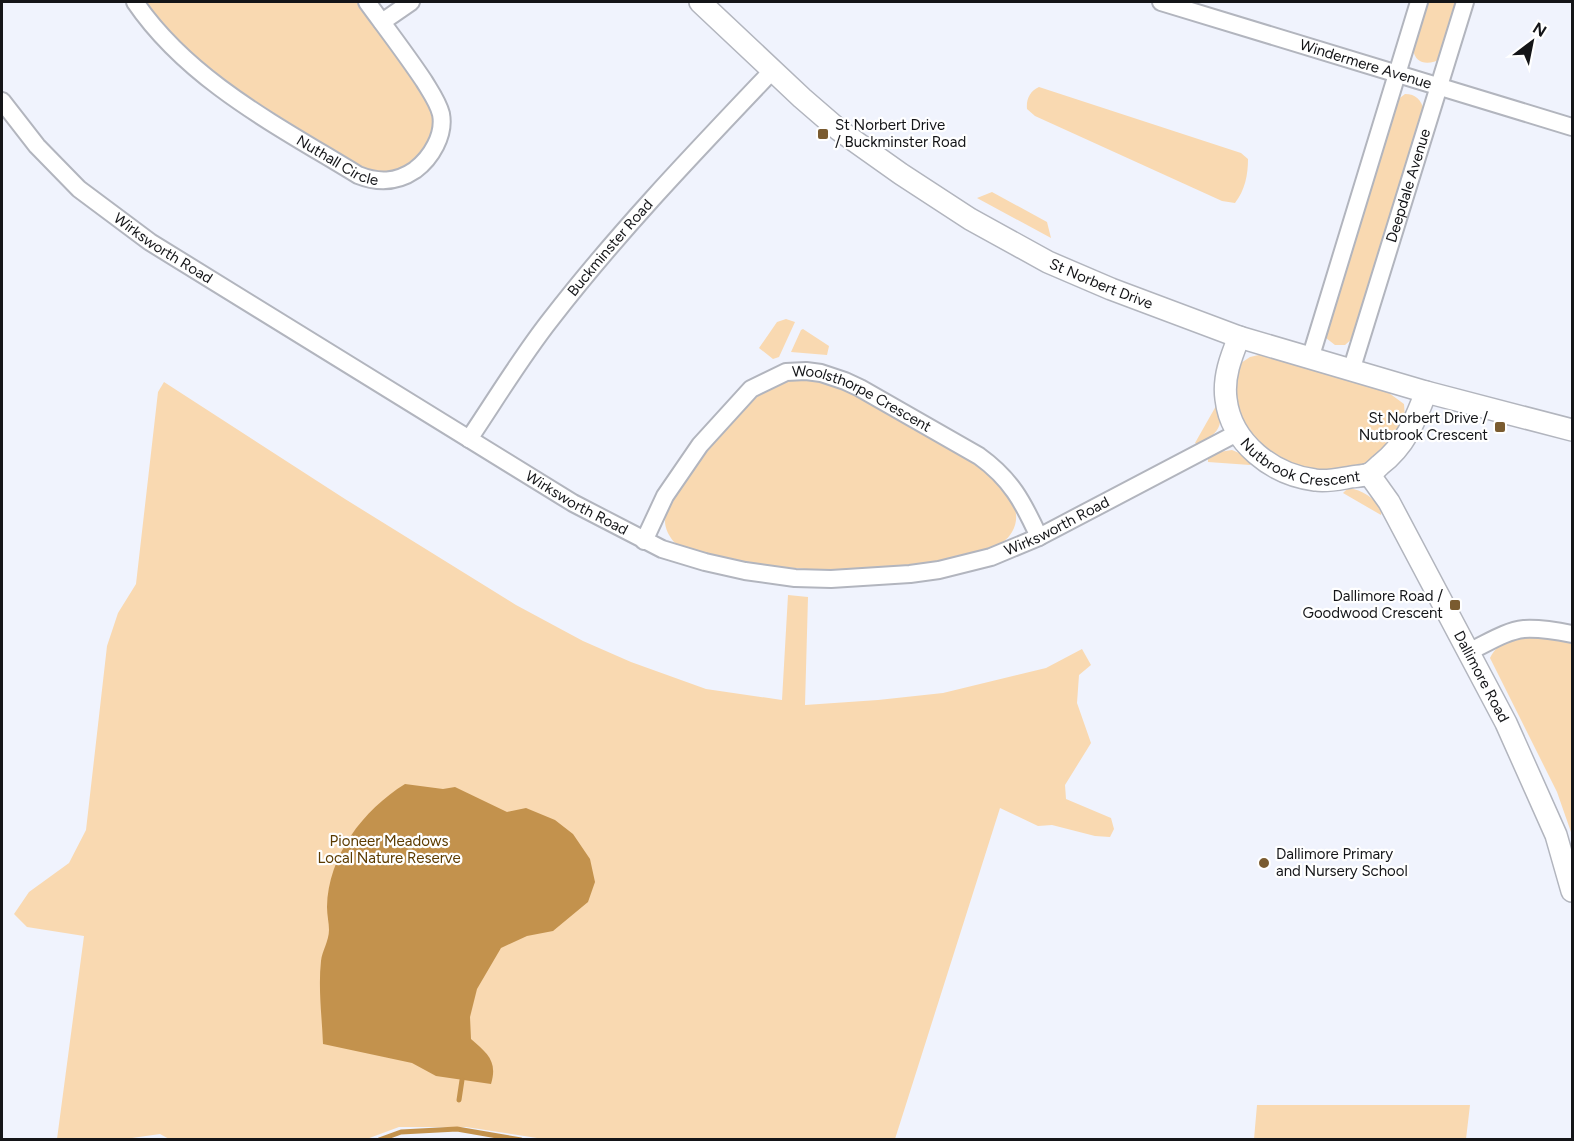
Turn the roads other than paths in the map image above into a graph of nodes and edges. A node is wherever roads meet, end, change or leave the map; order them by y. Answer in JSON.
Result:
{"nodes":[{"id":1,"x":135,"y":2,"type":"edge"},
{"id":2,"x":368,"y":2,"type":"edge"},
{"id":3,"x":411,"y":2,"type":"edge"},
{"id":4,"x":700,"y":2,"type":"edge"},
{"id":5,"x":1161,"y":2,"type":"edge"},
{"id":6,"x":1419,"y":2,"type":"edge"},
{"id":7,"x":1465,"y":2,"type":"edge"},
{"id":8,"x":1182,"y":4,"type":"edge"},
{"id":9,"x":382,"y":22,"type":"junction"},
{"id":10,"x":772,"y":71,"type":"junction"},
{"id":11,"x":1396,"y":74,"type":"junction"},
{"id":12,"x":1439,"y":86,"type":"junction"},
{"id":13,"x":4,"y":110,"type":"edge"},
{"id":14,"x":1572,"y":128,"type":"edge"},
{"id":15,"x":1239,"y":337,"type":"junction"},
{"id":16,"x":1310,"y":359,"type":"junction"},
{"id":17,"x":1351,"y":371,"type":"junction"},
{"id":18,"x":1426,"y":392,"type":"junction"},
{"id":19,"x":1572,"y":430,"type":"edge"},
{"id":20,"x":1237,"y":433,"type":"junction"},
{"id":21,"x":469,"y":439,"type":"junction"},
{"id":22,"x":1369,"y":474,"type":"junction"},
{"id":23,"x":1039,"y":537,"type":"junction"},
{"id":24,"x":644,"y":541,"type":"junction"},
{"id":25,"x":1572,"y":634,"type":"edge"},
{"id":26,"x":1470,"y":651,"type":"junction"},
{"id":27,"x":1572,"y":891,"type":"edge"}],
"edges":[{"from":1,"to":9,"type":"street","name":"Nuthall Circle"},
{"from":2,"to":9,"type":"street","name":"Nuthall Circle"},
{"from":3,"to":9,"type":"street"},
{"from":4,"to":10,"type":"street","name":"St Norbert Drive"},
{"from":5,"to":8,"type":"street","name":"Windermere Avenue"},
{"from":6,"to":11,"type":"street"},
{"from":7,"to":12,"type":"street","name":"Deepdale Avenue"},
{"from":8,"to":11,"type":"street","name":"Windermere Avenue"},
{"from":10,"to":15,"type":"street","name":"St Norbert Drive"},
{"from":10,"to":21,"type":"street","name":"Buckminster Road"},
{"from":11,"to":12,"type":"street","name":"Windermere Avenue"},
{"from":11,"to":16,"type":"street"},
{"from":12,"to":14,"type":"street","name":"Windermere Avenue"},
{"from":12,"to":17,"type":"street","name":"Deepdale Avenue"},
{"from":13,"to":21,"type":"street","name":"Wirksworth Road"},
{"from":15,"to":16,"type":"street","name":"St Norbert Drive"},
{"from":15,"to":20,"type":"street","name":"Nutbrook Crescent"},
{"from":16,"to":17,"type":"street","name":"St Norbert Drive"},
{"from":17,"to":18,"type":"street","name":"St Norbert Drive"},
{"from":18,"to":19,"type":"street","name":"St Norbert Drive"},
{"from":18,"to":22,"type":"street","name":"Nutbrook Crescent"},
{"from":20,"to":22,"type":"street","name":"Nutbrook Crescent"},
{"from":20,"to":23,"type":"street","name":"Wirksworth Road"},
{"from":21,"to":24,"type":"street","name":"Wirksworth Road"},
{"from":22,"to":26,"type":"street","name":"Dallimore Road"},
{"from":23,"to":24,"type":"street","name":"Wirksworth Road"},
{"from":23,"to":24,"type":"street","name":"Woolsthorpe Crescent"},
{"from":25,"to":26,"type":"street"},
{"from":26,"to":27,"type":"street","name":"Dallimore Road"}]}
